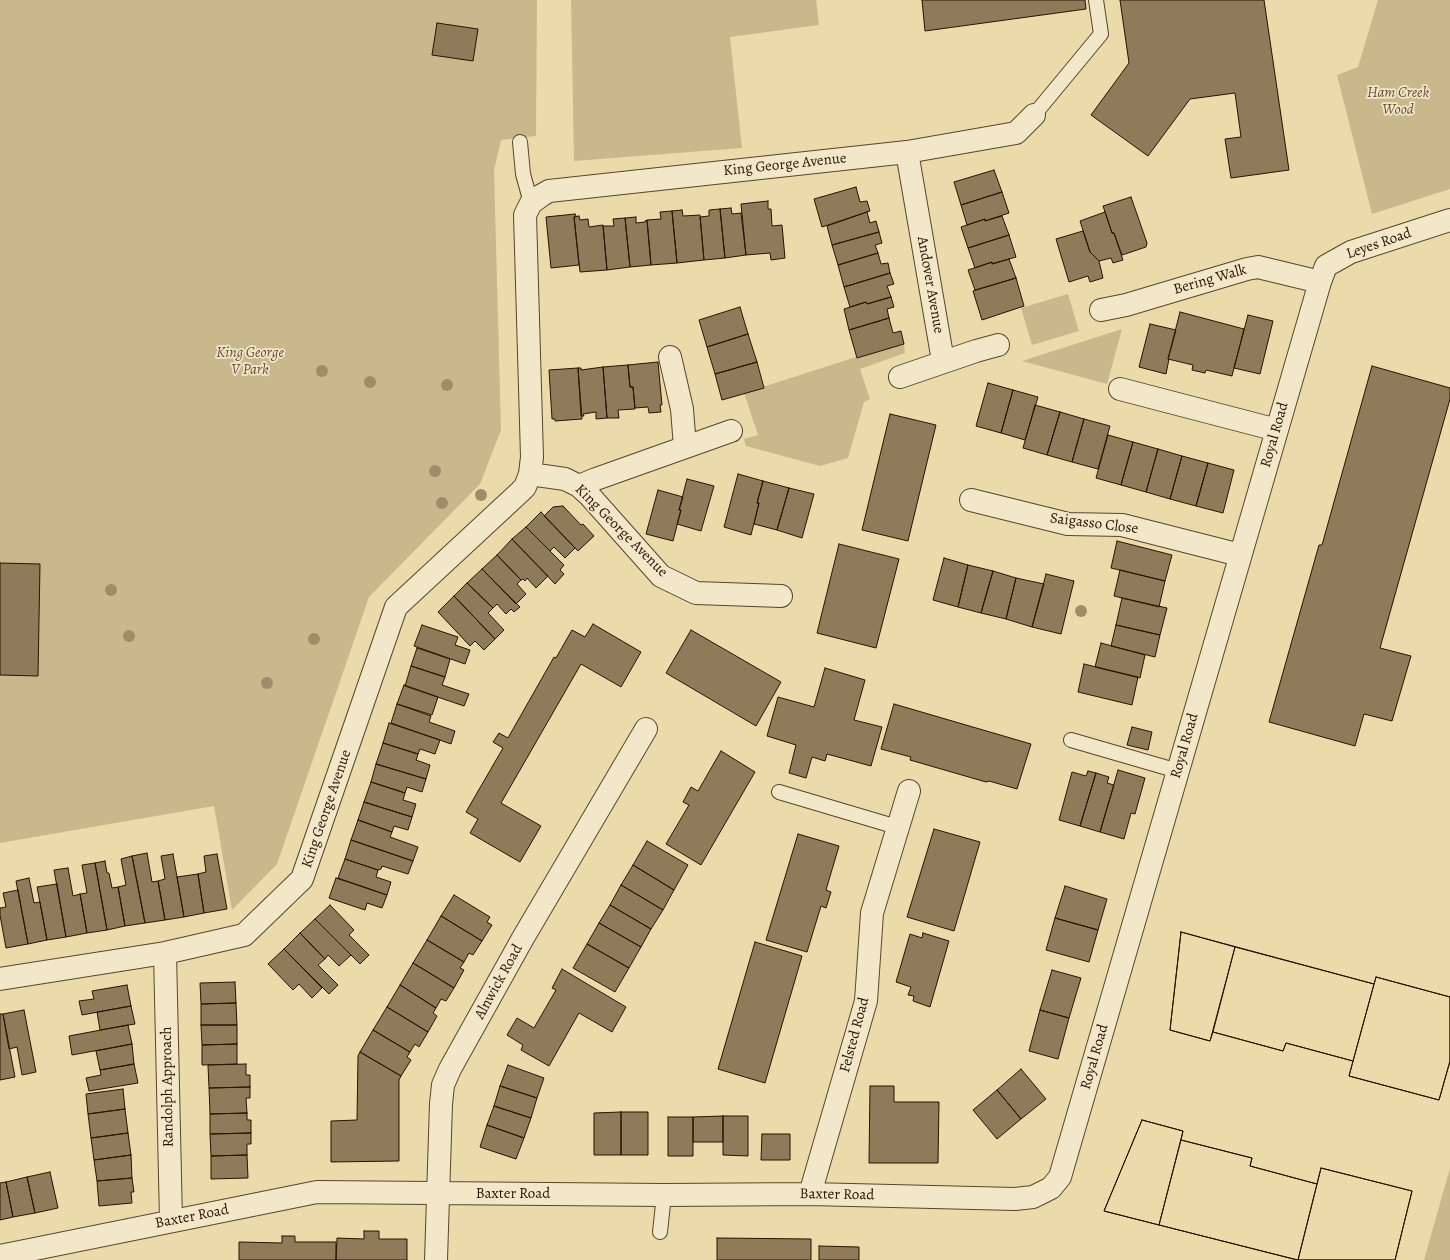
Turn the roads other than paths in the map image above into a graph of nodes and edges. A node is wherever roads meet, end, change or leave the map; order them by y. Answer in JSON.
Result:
{"nodes":[{"id":1,"x":1096,"y":0,"type":"edge"},
{"id":2,"x":1034,"y":115,"type":"joint"},
{"id":3,"x":520,"y":142,"type":"dead end"},
{"id":4,"x":907,"y":152,"type":"junction"},
{"id":5,"x":531,"y":203,"type":"junction"},
{"id":6,"x":1450,"y":220,"type":"edge"},
{"id":7,"x":1320,"y":282,"type":"junction"},
{"id":8,"x":1101,"y":310,"type":"dead end"},
{"id":9,"x":998,"y":345,"type":"dead end"},
{"id":10,"x":670,"y":357,"type":"dead end"},
{"id":11,"x":943,"y":361,"type":"junction"},
{"id":12,"x":900,"y":377,"type":"dead end"},
{"id":13,"x":1120,"y":389,"type":"dead end"},
{"id":14,"x":1276,"y":430,"type":"junction"},
{"id":15,"x":731,"y":431,"type":"dead end"},
{"id":16,"x":685,"y":447,"type":"junction"},
{"id":17,"x":530,"y":474,"type":"junction"},
{"id":18,"x":579,"y":486,"type":"junction"},
{"id":19,"x":970,"y":500,"type":"dead end"},
{"id":20,"x":1240,"y":555,"type":"junction"},
{"id":21,"x":781,"y":596,"type":"dead end"},
{"id":22,"x":646,"y":729,"type":"dead end"},
{"id":23,"x":1071,"y":740,"type":"dead end"},
{"id":24,"x":1178,"y":770,"type":"junction"},
{"id":25,"x":909,"y":791,"type":"dead end"},
{"id":26,"x":778,"y":792,"type":"dead end"},
{"id":27,"x":897,"y":826,"type":"junction"},
{"id":28,"x":165,"y":953,"type":"junction"},
{"id":29,"x":0,"y":978,"type":"edge"},
{"id":30,"x":437,"y":1194,"type":"junction"},
{"id":31,"x":810,"y":1194,"type":"junction"},
{"id":32,"x":664,"y":1195,"type":"junction"},
{"id":33,"x":1033,"y":1197,"type":"joint"},
{"id":34,"x":171,"y":1221,"type":"junction"},
{"id":35,"x":660,"y":1232,"type":"dead end"},
{"id":36,"x":0,"y":1256,"type":"edge"},
{"id":37,"x":436,"y":1260,"type":"edge"}],
"edges":[{"from":1,"to":2,"type":"lane"},
{"from":2,"to":4,"type":"street","name":"King George Avenue"},
{"from":3,"to":5,"type":"lane"},
{"from":4,"to":5,"type":"street","name":"King George Avenue"},
{"from":4,"to":11,"type":"street","name":"Andover Avenue"},
{"from":5,"to":17,"type":"street","name":"King George Avenue"},
{"from":6,"to":7,"type":"street","name":"Leyes Road"},
{"from":7,"to":8,"type":"street","name":"Bering Walk"},
{"from":7,"to":14,"type":"street","name":"Royal Road"},
{"from":9,"to":11,"type":"street"},
{"from":10,"to":16,"type":"street"},
{"from":11,"to":12,"type":"street"},
{"from":13,"to":14,"type":"street"},
{"from":14,"to":20,"type":"street","name":"Royal Road"},
{"from":15,"to":16,"type":"street"},
{"from":16,"to":18,"type":"street"},
{"from":17,"to":18,"type":"street","name":"King George Avenue"},
{"from":17,"to":28,"type":"street","name":"King George Avenue"},
{"from":18,"to":21,"type":"street","name":"King George Avenue"},
{"from":19,"to":20,"type":"street","name":"Saigasso Close"},
{"from":20,"to":24,"type":"street","name":"Royal Road"},
{"from":22,"to":30,"type":"street","name":"Alnwick Road"},
{"from":23,"to":24,"type":"lane"},
{"from":24,"to":33,"type":"street","name":"Royal Road"},
{"from":25,"to":27,"type":"street","name":"Felsted Road"},
{"from":26,"to":27,"type":"lane"},
{"from":27,"to":31,"type":"street","name":"Felsted Road"},
{"from":28,"to":29,"type":"street","name":"King George Avenue"},
{"from":28,"to":34,"type":"street","name":"Randolph Approach"},
{"from":30,"to":32,"type":"street","name":"Baxter Road"},
{"from":30,"to":34,"type":"street","name":"Baxter Road"},
{"from":30,"to":37,"type":"street","name":"Alnwick Road"},
{"from":31,"to":32,"type":"street","name":"Baxter Road"},
{"from":31,"to":33,"type":"street","name":"Baxter Road"},
{"from":32,"to":35,"type":"lane"},
{"from":34,"to":36,"type":"street","name":"Baxter Road"}]}
